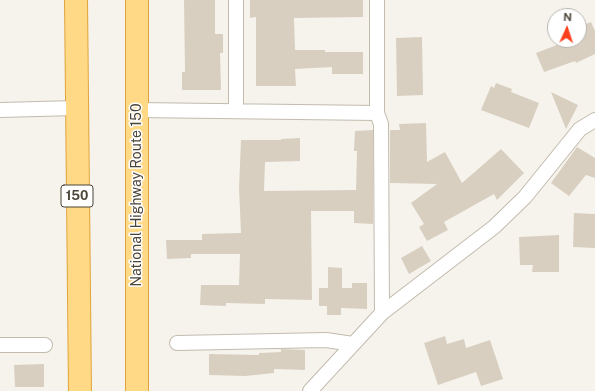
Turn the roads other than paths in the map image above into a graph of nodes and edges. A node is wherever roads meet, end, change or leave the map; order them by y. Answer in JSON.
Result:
{"nodes":[{"id":1,"x":76,"y":0,"type":"edge"},
{"id":2,"x":137,"y":0,"type":"edge"},
{"id":3,"x":377,"y":0,"type":"edge"},
{"id":4,"x":236,"y":1,"type":"dead end"},
{"id":5,"x":76,"y":108,"type":"junction"},
{"id":6,"x":0,"y":110,"type":"edge"},
{"id":7,"x":137,"y":110,"type":"junction"},
{"id":8,"x":236,"y":111,"type":"junction"},
{"id":9,"x":377,"y":113,"type":"junction"},
{"id":10,"x":595,"y":120,"type":"edge"},
{"id":11,"x":382,"y":313,"type":"junction"},
{"id":12,"x":177,"y":343,"type":"dead end"},
{"id":13,"x":353,"y":344,"type":"junction"},
{"id":14,"x":0,"y":345,"type":"edge"},
{"id":15,"x":45,"y":346,"type":"dead end"},
{"id":16,"x":80,"y":391,"type":"edge"},
{"id":17,"x":137,"y":391,"type":"edge"},
{"id":18,"x":310,"y":391,"type":"edge"}],
"edges":[{"from":1,"to":5,"type":"highway","number":"150"},
{"from":2,"to":7,"type":"highway","name":"National Highway Route 150"},
{"from":3,"to":9,"type":"street"},
{"from":4,"to":8,"type":"street"},
{"from":5,"to":6,"type":"street"},
{"from":5,"to":16,"type":"highway","number":"150"},
{"from":7,"to":8,"type":"street"},
{"from":7,"to":17,"type":"highway","name":"National Highway Route 150"},
{"from":8,"to":9,"type":"street"},
{"from":9,"to":11,"type":"street"},
{"from":10,"to":11,"type":"street"},
{"from":11,"to":13,"type":"street"},
{"from":12,"to":13,"type":"street"},
{"from":13,"to":18,"type":"street"},
{"from":14,"to":15,"type":"street"}]}
